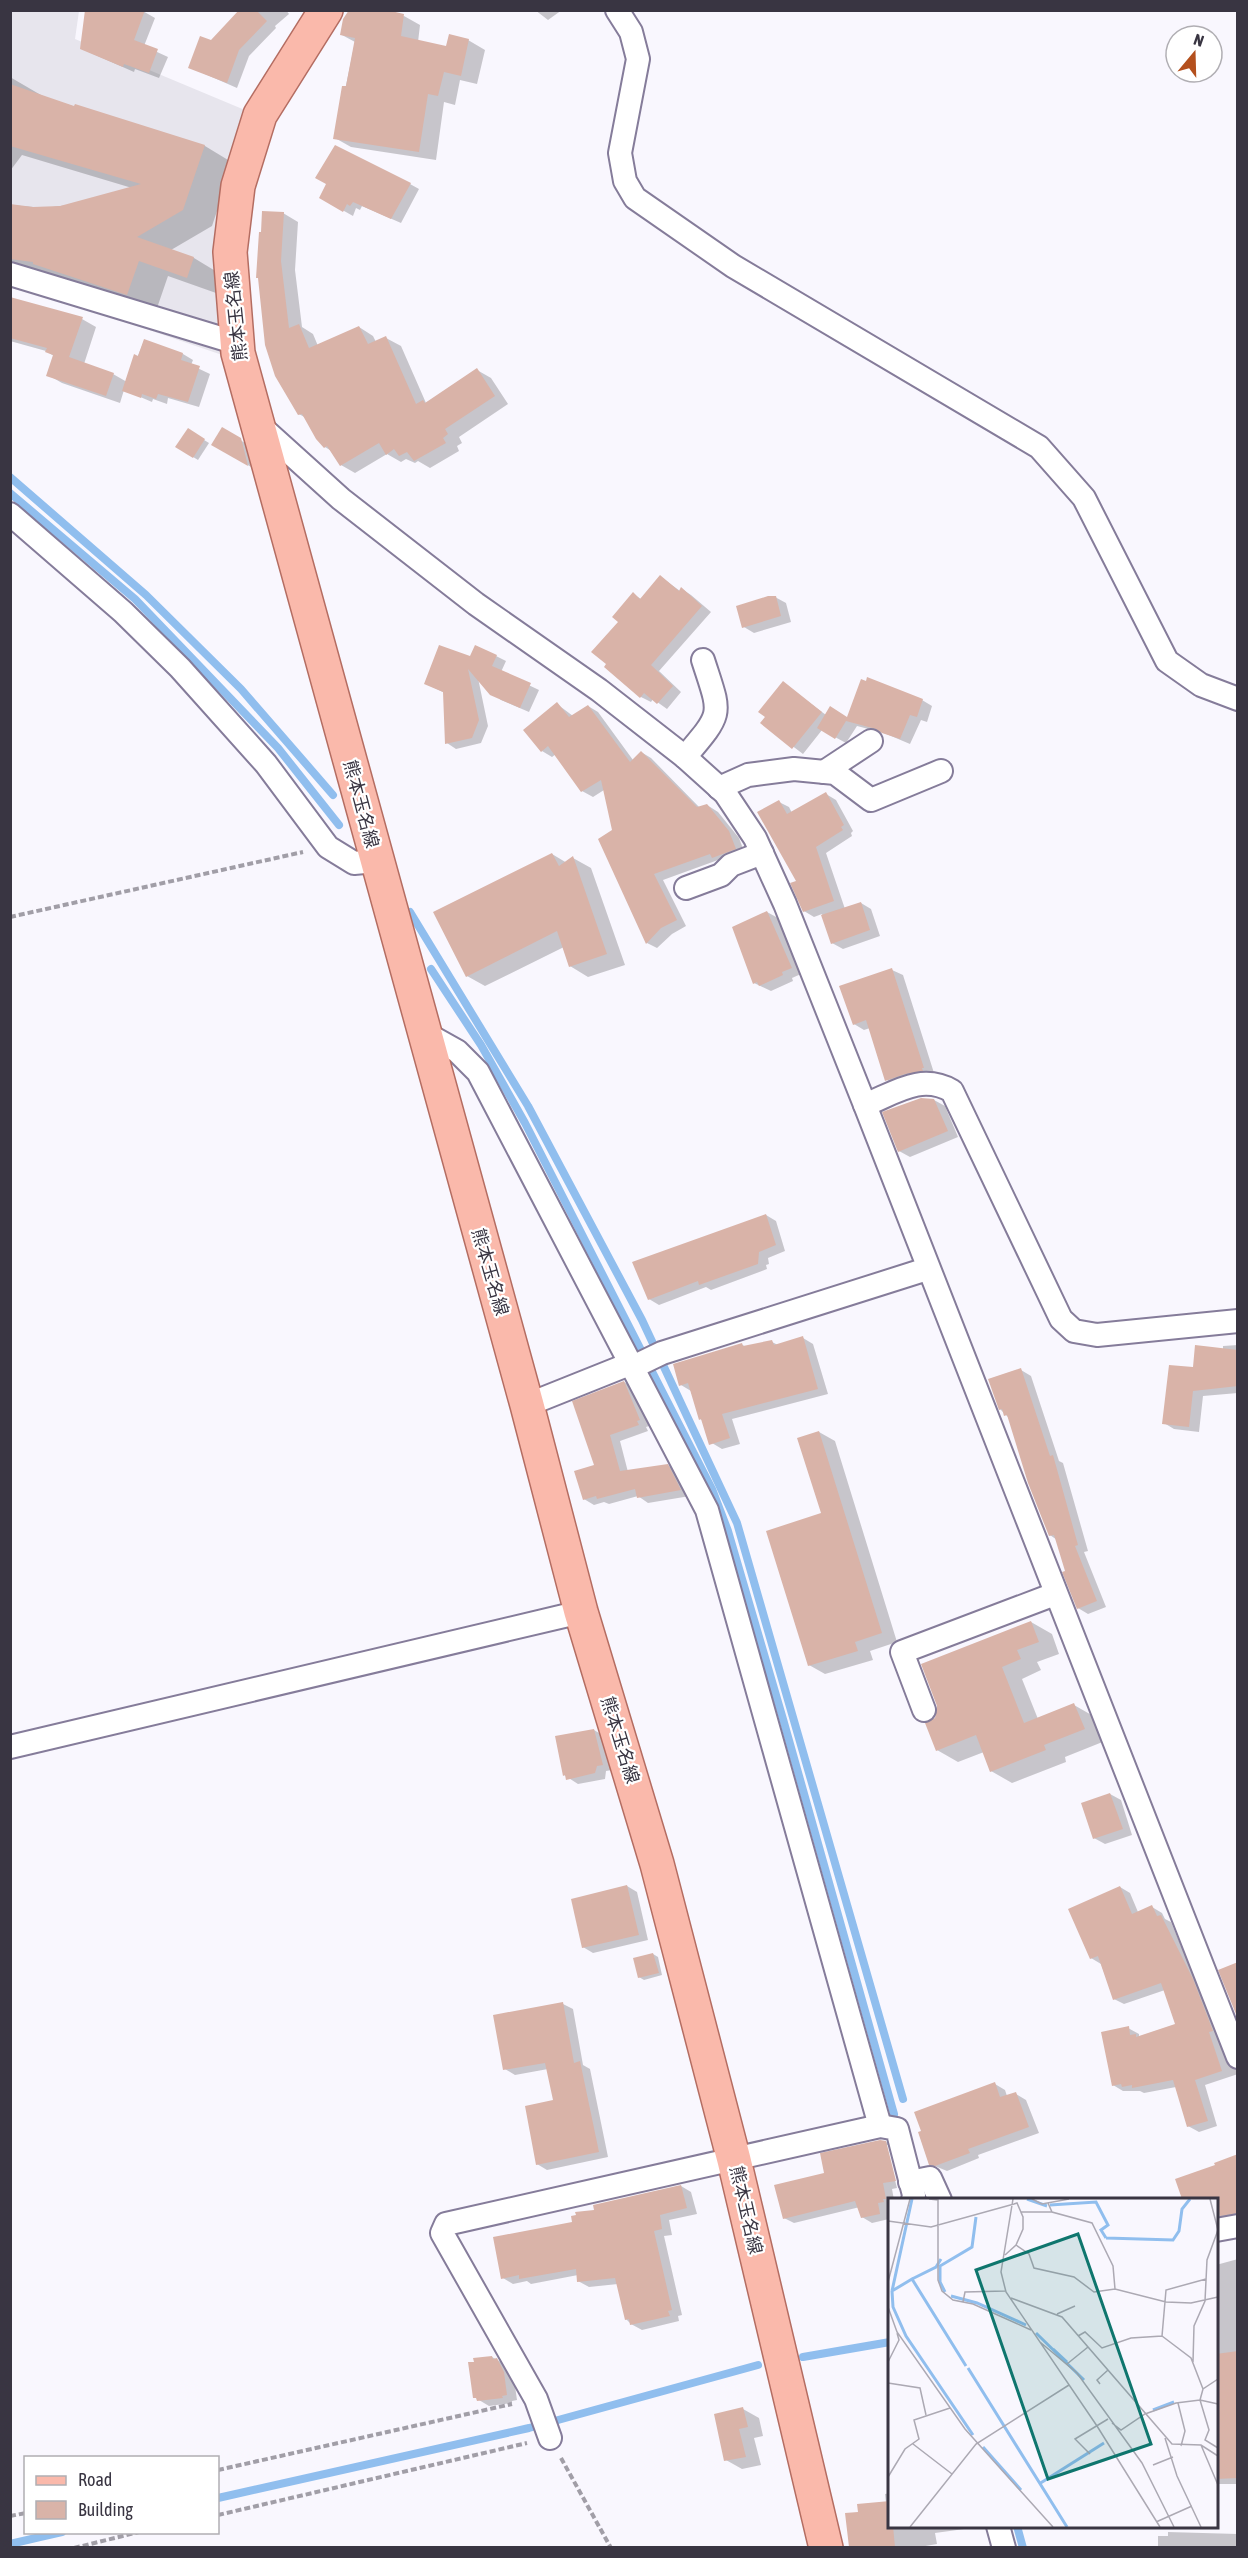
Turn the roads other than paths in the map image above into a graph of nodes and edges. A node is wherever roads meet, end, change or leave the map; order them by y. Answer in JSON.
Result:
{"nodes":[{"id":1,"x":326,"y":10,"type":"edge"},
{"id":2,"x":617,"y":10,"type":"edge"},
{"id":3,"x":10,"y":274,"type":"edge"},
{"id":4,"x":237,"y":343,"type":"junction"},
{"id":5,"x":255,"y":422,"type":"junction"},
{"id":6,"x":10,"y":514,"type":"edge"},
{"id":7,"x":703,"y":660,"type":"dead end"},
{"id":8,"x":1238,"y":699,"type":"edge"},
{"id":9,"x":871,"y":741,"type":"dead end"},
{"id":10,"x":685,"y":757,"type":"junction"},
{"id":11,"x":941,"y":771,"type":"dead end"},
{"id":12,"x":824,"y":772,"type":"junction"},
{"id":13,"x":719,"y":788,"type":"junction"},
{"id":14,"x":762,"y":853,"type":"junction"},
{"id":15,"x":376,"y":861,"type":"junction"},
{"id":16,"x":686,"y":888,"type":"dead end"},
{"id":17,"x":423,"y":1032,"type":"junction"},
{"id":18,"x":865,"y":1105,"type":"junction"},
{"id":19,"x":927,"y":1269,"type":"junction"},
{"id":20,"x":1238,"y":1321,"type":"edge"},
{"id":21,"x":635,"y":1365,"type":"junction"},
{"id":22,"x":527,"y":1405,"type":"junction"},
{"id":23,"x":1055,"y":1594,"type":"junction"},
{"id":24,"x":581,"y":1612,"type":"junction"},
{"id":25,"x":924,"y":1710,"type":"dead end"},
{"id":26,"x":10,"y":1747,"type":"edge"},
{"id":27,"x":1238,"y":2057,"type":"edge"},
{"id":28,"x":880,"y":2126,"type":"junction"},
{"id":29,"x":734,"y":2160,"type":"junction"},
{"id":30,"x":911,"y":2191,"type":"edge"},
{"id":31,"x":940,"y":2198,"type":"edge"},
{"id":32,"x":1238,"y":2226,"type":"edge"},
{"id":33,"x":1218,"y":2230,"type":"edge"},
{"id":34,"x":543,"y":2421,"type":"road end"},
{"id":35,"x":999,"y":2528,"type":"edge"},
{"id":36,"x":826,"y":2547,"type":"edge"},
{"id":37,"x":1004,"y":2547,"type":"edge"}],
"edges":[{"from":1,"to":4,"type":"main road","name":"熊本玉名線"},
{"from":2,"to":8,"type":"street"},
{"from":3,"to":4,"type":"street"},
{"from":4,"to":5,"type":"main road","name":"熊本玉名線"},
{"from":5,"to":10,"type":"street"},
{"from":5,"to":15,"type":"main road","name":"熊本玉名線"},
{"from":6,"to":15,"type":"street"},
{"from":7,"to":10,"type":"street"},
{"from":9,"to":12,"type":"street"},
{"from":10,"to":13,"type":"street"},
{"from":11,"to":12,"type":"street"},
{"from":12,"to":13,"type":"street"},
{"from":13,"to":14,"type":"street"},
{"from":14,"to":16,"type":"street"},
{"from":14,"to":18,"type":"street"},
{"from":15,"to":17,"type":"main road","name":"熊本玉名線"},
{"from":17,"to":21,"type":"street"},
{"from":17,"to":22,"type":"main road","name":"熊本玉名線"},
{"from":18,"to":19,"type":"street"},
{"from":18,"to":20,"type":"street"},
{"from":19,"to":21,"type":"street"},
{"from":19,"to":23,"type":"street"},
{"from":21,"to":22,"type":"street"},
{"from":21,"to":28,"type":"street"},
{"from":22,"to":24,"type":"main road","name":"熊本玉名線"},
{"from":23,"to":25,"type":"street"},
{"from":23,"to":27,"type":"street"},
{"from":24,"to":26,"type":"street"},
{"from":24,"to":29,"type":"main road","name":"熊本玉名線"},
{"from":28,"to":29,"type":"street"},
{"from":28,"to":30,"type":"street"},
{"from":29,"to":34,"type":"street"},
{"from":29,"to":36,"type":"main road","name":"熊本玉名線"},
{"from":30,"to":31,"type":"street"},
{"from":32,"to":33,"type":"street"},
{"from":35,"to":37,"type":"street"}]}
